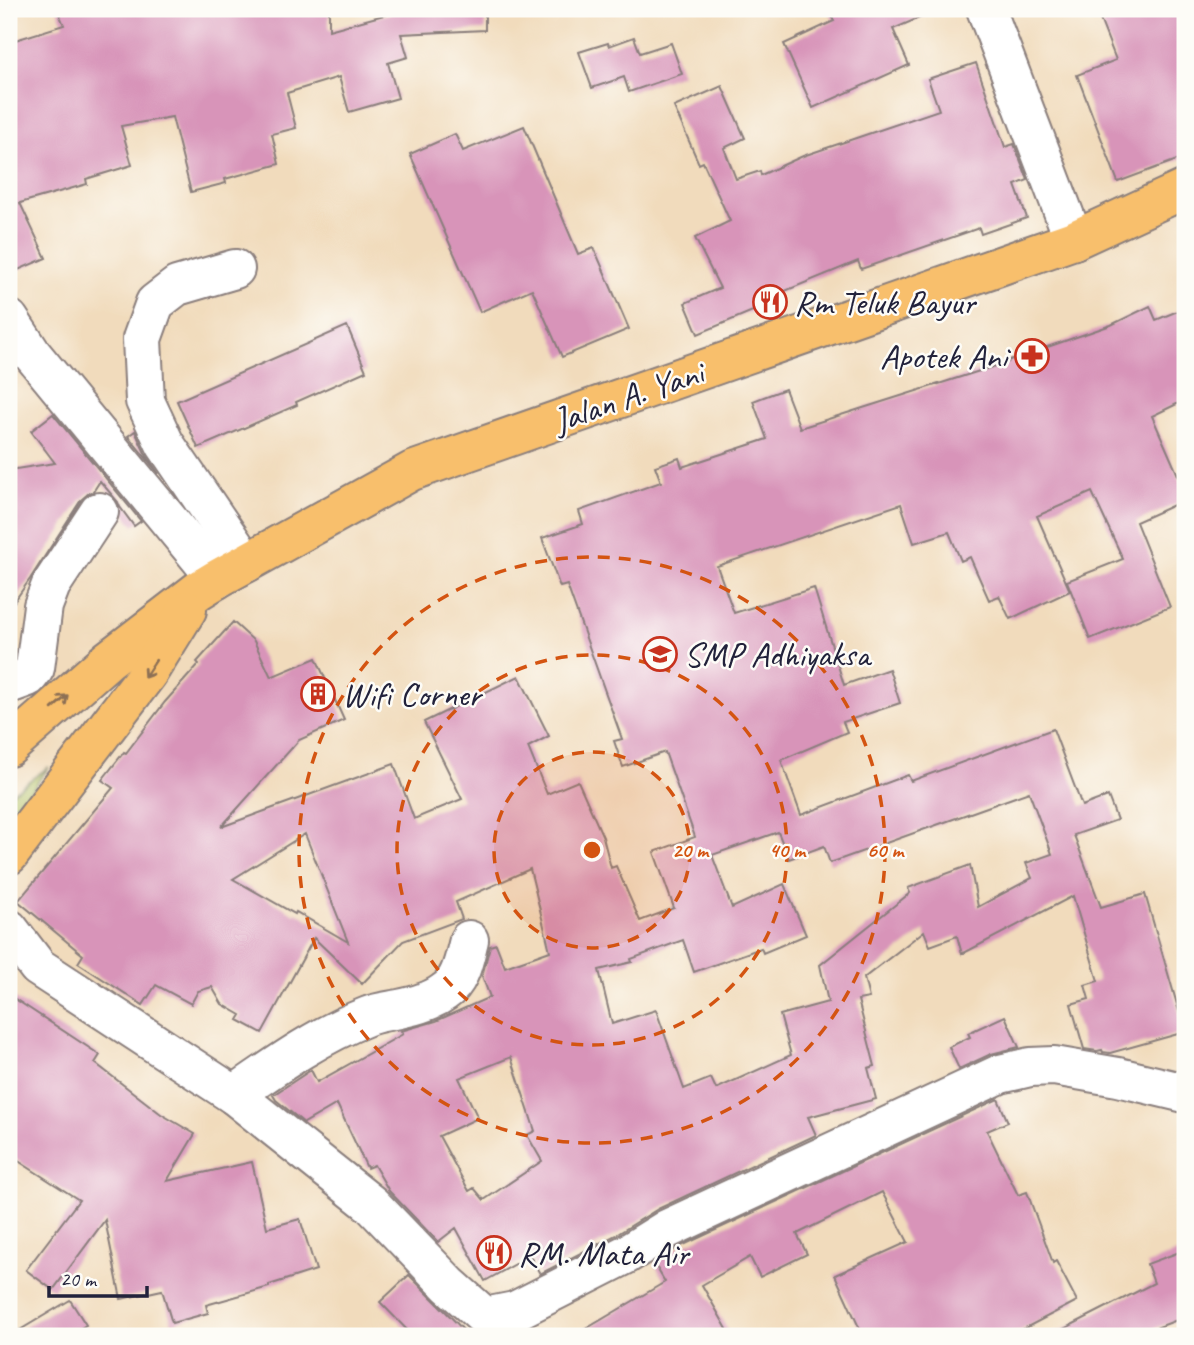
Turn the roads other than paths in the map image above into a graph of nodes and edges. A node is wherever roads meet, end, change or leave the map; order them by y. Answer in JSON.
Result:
{"nodes":[{"id":1,"x":986,"y":9,"type":"edge"},
{"id":2,"x":1185,"y":188,"type":"edge"},
{"id":3,"x":1074,"y":240,"type":"junction"},
{"id":4,"x":235,"y":269,"type":"dead end"},
{"id":5,"x":9,"y":319,"type":"edge"},
{"id":6,"x":99,"y":512,"type":"dead end"},
{"id":7,"x":221,"y":577,"type":"junction"},
{"id":8,"x":9,"y":684,"type":"edge"},
{"id":9,"x":9,"y":747,"type":"edge"},
{"id":10,"x":9,"y":855,"type":"edge"},
{"id":11,"x":9,"y":929,"type":"edge"},
{"id":12,"x":469,"y":940,"type":"dead end"},
{"id":13,"x":1185,"y":1093,"type":"edge"},
{"id":14,"x":234,"y":1096,"type":"junction"},
{"id":15,"x":477,"y":1327,"type":"edge"}],
"edges":[{"from":1,"to":3,"type":"street"},
{"from":2,"to":3,"type":"highway","name":"Jalan A. Yani"},
{"from":3,"to":7,"type":"highway","name":"Jalan A. Yani"},
{"from":4,"to":7,"type":"street"},
{"from":5,"to":7,"type":"street"},
{"from":6,"to":8,"type":"street"},
{"from":9,"to":7,"type":"highway","name":"Jalan A. Yani","one_way":true},
{"from":7,"to":10,"type":"highway","one_way":true},
{"from":11,"to":14,"type":"street"},
{"from":12,"to":14,"type":"street"},
{"from":13,"to":15,"type":"street"},
{"from":14,"to":15,"type":"street"}]}
